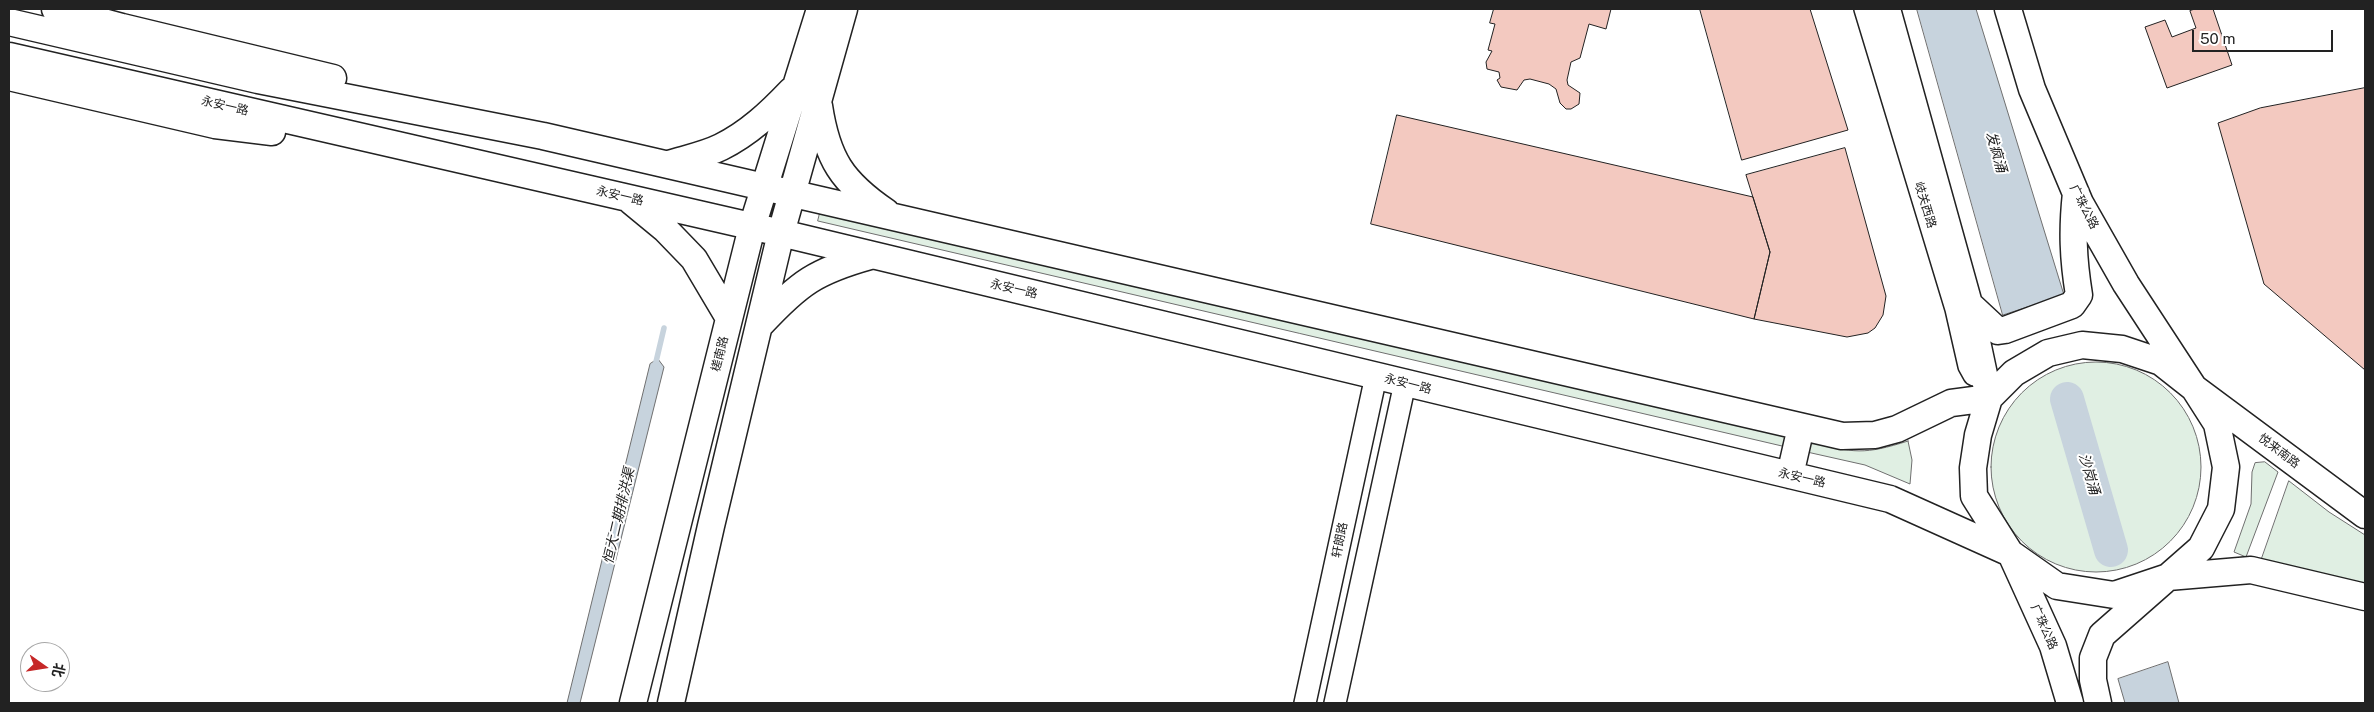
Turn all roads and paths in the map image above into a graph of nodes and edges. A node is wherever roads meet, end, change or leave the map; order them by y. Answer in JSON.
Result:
{"nodes":[{"id":1,"x":55,"y":9,"type":"edge"},
{"id":2,"x":820,"y":9,"type":"edge"},
{"id":3,"x":844,"y":9,"type":"edge"},
{"id":4,"x":1865,"y":9,"type":"edge"},
{"id":5,"x":1887,"y":9,"type":"edge"},
{"id":6,"x":2008,"y":9,"type":"edge"},
{"id":7,"x":9,"y":22,"type":"edge"},
{"id":8,"x":9,"y":56,"type":"edge"},
{"id":9,"x":9,"y":77,"type":"edge"},
{"id":10,"x":795,"y":87,"type":"junction"},
{"id":11,"x":818,"y":101,"type":"junction"},
{"id":12,"x":544,"y":136,"type":"junction"},
{"id":13,"x":442,"y":155,"type":"junction"},
{"id":14,"x":668,"y":164,"type":"junction"},
{"id":15,"x":763,"y":187,"type":"junction"},
{"id":16,"x":2076,"y":193,"type":"junction"},
{"id":17,"x":792,"y":194,"type":"junction"},
{"id":18,"x":628,"y":198,"type":"junction"},
{"id":19,"x":893,"y":216,"type":"junction"},
{"id":20,"x":752,"y":227,"type":"junction"},
{"id":21,"x":781,"y":233,"type":"junction"},
{"id":22,"x":872,"y":255,"type":"junction"},
{"id":23,"x":1969,"y":304,"type":"junction"},
{"id":24,"x":729,"y":318,"type":"junction"},
{"id":25,"x":759,"y":326,"type":"junction"},
{"id":26,"x":1376,"y":376,"type":"junction"},
{"id":27,"x":1404,"y":383,"type":"junction"},
{"id":28,"x":2194,"y":388,"type":"junction"},
{"id":29,"x":1989,"y":398,"type":"junction"},
{"id":30,"x":1801,"y":427,"type":"junction"},
{"id":31,"x":1790,"y":475,"type":"junction"},
{"id":32,"x":2365,"y":515,"type":"edge"},
{"id":33,"x":2010,"y":553,"type":"junction"},
{"id":34,"x":2168,"y":577,"type":"junction"},
{"id":35,"x":2365,"y":597,"type":"edge"},
{"id":36,"x":633,"y":703,"type":"edge"},
{"id":37,"x":671,"y":703,"type":"edge"},
{"id":38,"x":1305,"y":703,"type":"edge"},
{"id":39,"x":1335,"y":703,"type":"edge"},
{"id":40,"x":2070,"y":703,"type":"edge"},
{"id":41,"x":2098,"y":703,"type":"edge"}],
"edges":[{"from":1,"to":12,"type":"main road"},
{"from":2,"to":10,"type":"main road","name":"槎南路"},
{"from":3,"to":11,"type":"main road"},
{"from":4,"to":29,"type":"street","name":"岐关西路"},
{"from":5,"to":23,"type":"main road"},
{"from":6,"to":16,"type":"main road","name":"广珠公路"},
{"from":7,"to":12,"type":"main road"},
{"from":8,"to":13,"type":"main road","name":"永安一路"},
{"from":9,"to":13,"type":"main road"},
{"from":10,"to":14,"type":"main road"},
{"from":10,"to":15,"type":"main road","name":"槎南路"},
{"from":11,"to":17,"type":"main road"},
{"from":11,"to":19,"type":"main road"},
{"from":12,"to":14,"type":"main road"},
{"from":13,"to":18,"type":"main road","name":"永安一路"},
{"from":14,"to":15,"type":"main road"},
{"from":15,"to":17,"type":"main road"},
{"from":15,"to":20,"type":"main road","name":"槎南路"},
{"from":16,"to":23,"type":"main road"},
{"from":16,"to":28,"type":"main road","name":"广珠公路"},
{"from":17,"to":19,"type":"main road"},
{"from":17,"to":21,"type":"main road"},
{"from":18,"to":20,"type":"main road","name":"永安一路"},
{"from":18,"to":24,"type":"main road"},
{"from":19,"to":30,"type":"main road"},
{"from":20,"to":21,"type":"main road","name":"永安一路"},
{"from":20,"to":24,"type":"main road","name":"槎南路"},
{"from":21,"to":22,"type":"main road","name":"永安一路"},
{"from":21,"to":25,"type":"main road"},
{"from":22,"to":25,"type":"main road"},
{"from":22,"to":26,"type":"main road","name":"永安一路"},
{"from":23,"to":29,"type":"main road"},
{"from":24,"to":36,"type":"main road","name":"槎南路"},
{"from":25,"to":37,"type":"main road"},
{"from":26,"to":27,"type":"main road","name":"永安一路"},
{"from":26,"to":38,"type":"street","name":"轩朗路"},
{"from":27,"to":31,"type":"main road","name":"永安一路"},
{"from":27,"to":39,"type":"street"},
{"from":28,"to":29,"type":"main road","name":"悦来南路"},
{"from":28,"to":32,"type":"main road","name":"悦来南路"},
{"from":28,"to":34,"type":"main road","name":"广珠公路"},
{"from":29,"to":30,"type":"main road"},
{"from":29,"to":33,"type":"main road","name":"广珠公路"},
{"from":30,"to":31,"type":"main road"},
{"from":31,"to":33,"type":"main road","name":"永安一路"},
{"from":33,"to":34,"type":"main road"},
{"from":33,"to":40,"type":"main road","name":"广珠公路"},
{"from":34,"to":35,"type":"main road"},
{"from":34,"to":41,"type":"main road"}]}
